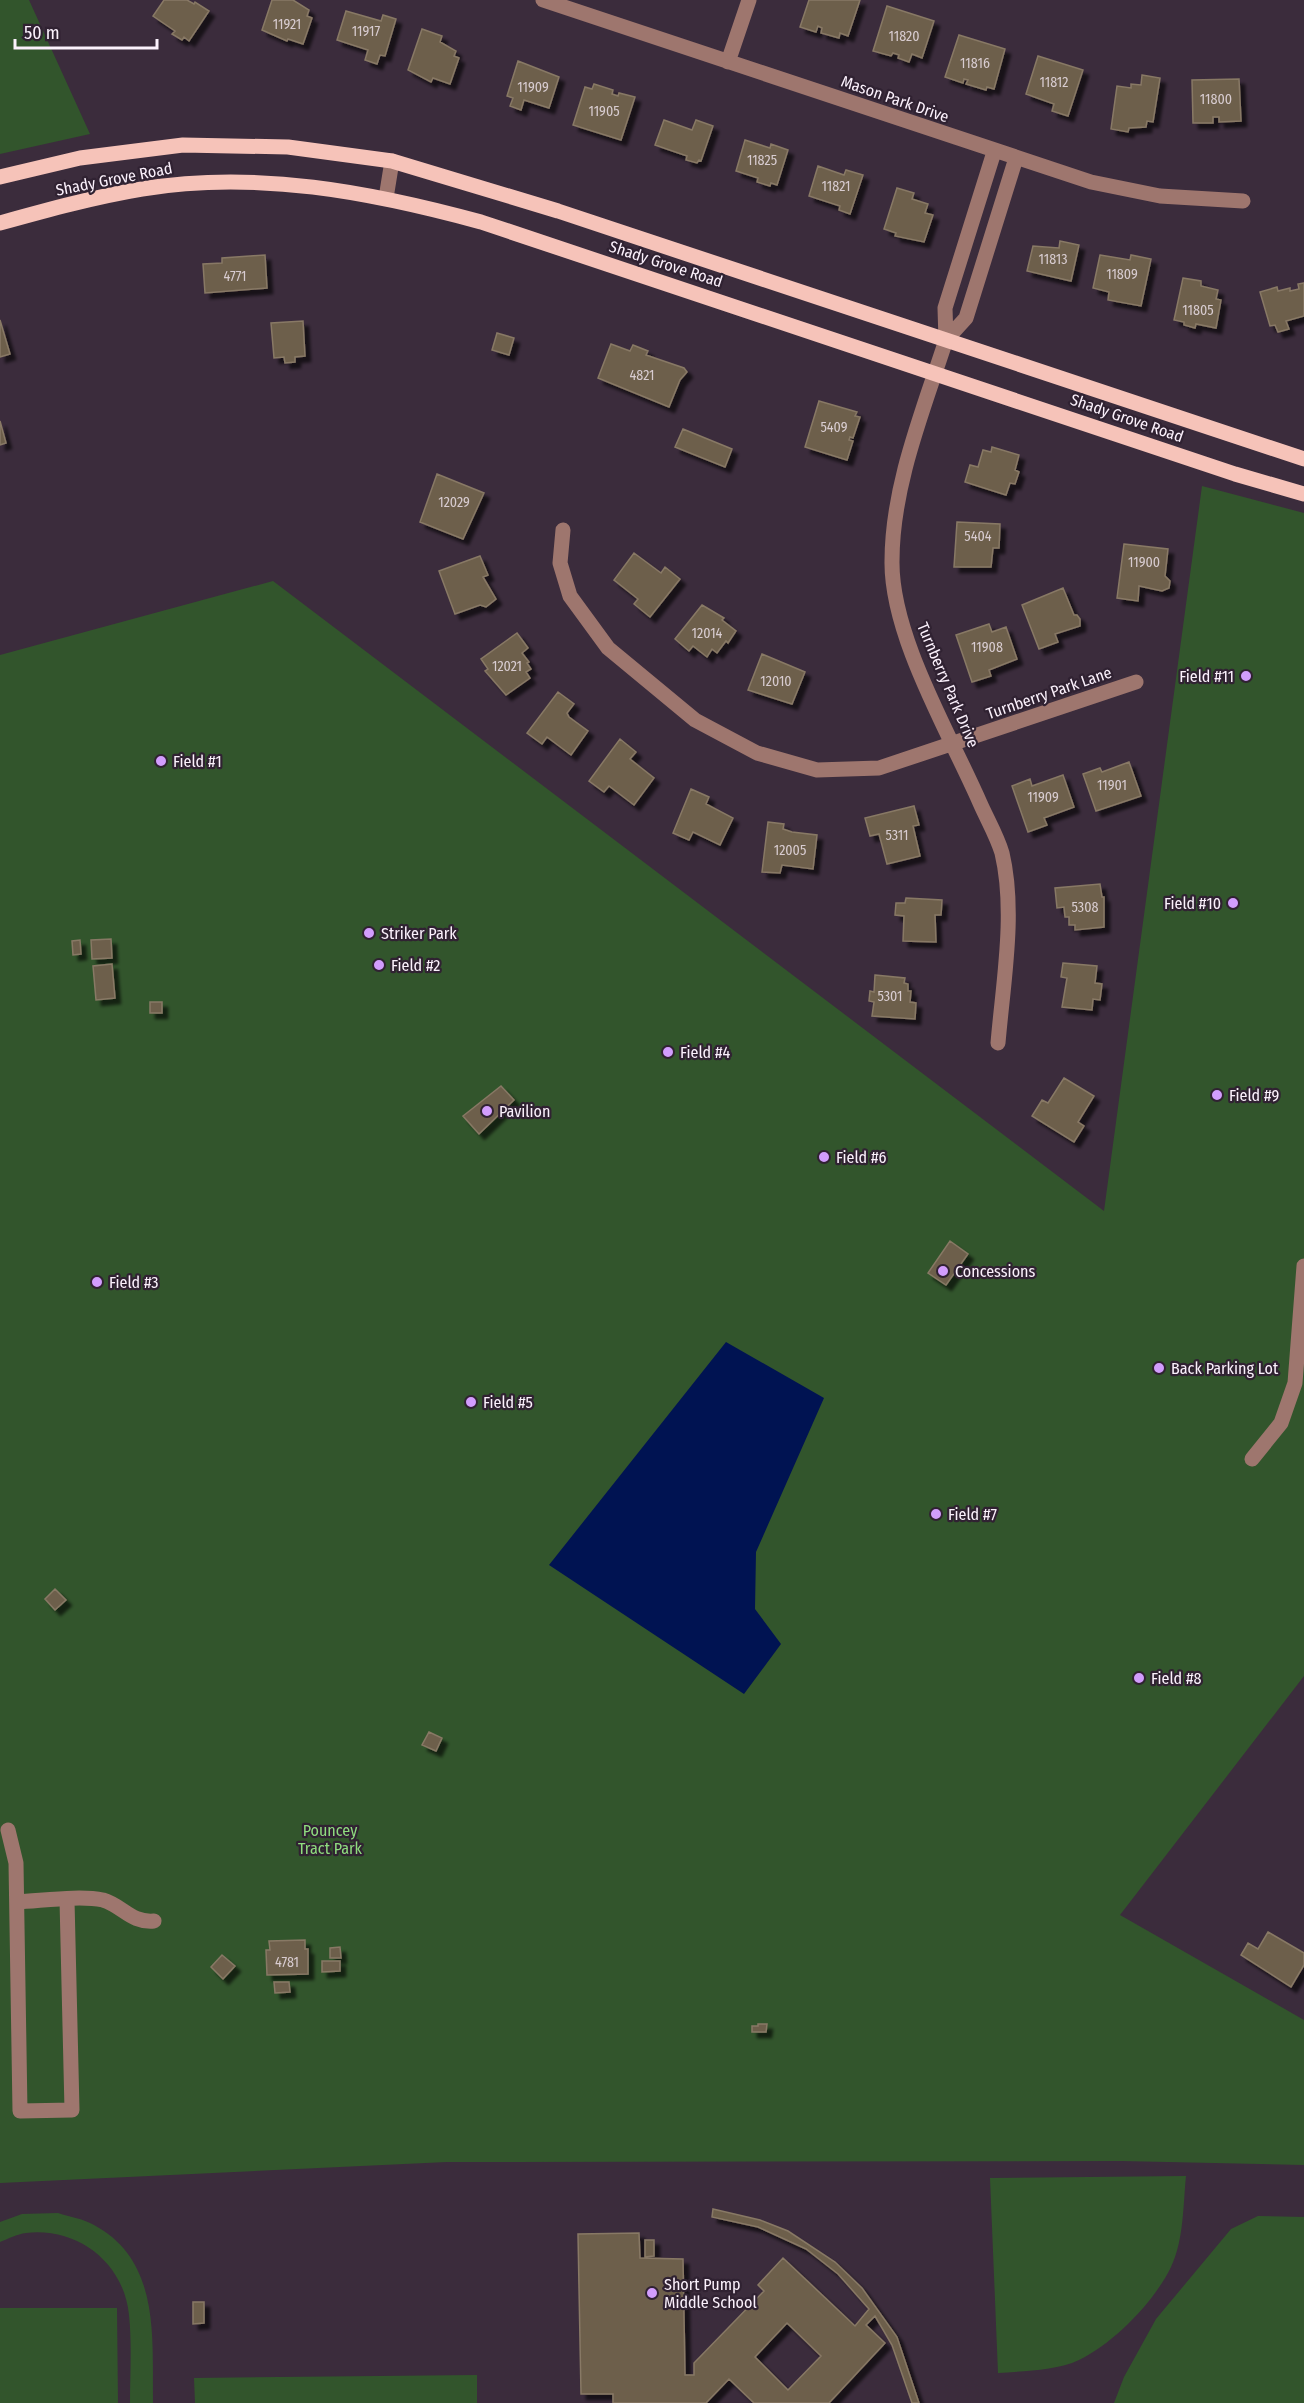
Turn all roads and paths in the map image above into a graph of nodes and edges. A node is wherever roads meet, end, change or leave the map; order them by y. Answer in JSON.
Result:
{"nodes":[{"id":1,"x":543,"y":0,"type":"edge"},
{"id":2,"x":749,"y":0,"type":"edge"},
{"id":3,"x":728,"y":62,"type":"junction"},
{"id":4,"x":994,"y":152,"type":"junction"},
{"id":5,"x":1016,"y":159,"type":"junction"},
{"id":6,"x":392,"y":161,"type":"junction"},
{"id":7,"x":0,"y":177,"type":"edge"},
{"id":8,"x":386,"y":198,"type":"junction"},
{"id":9,"x":1243,"y":201,"type":"dead end"},
{"id":10,"x":0,"y":223,"type":"edge"},
{"id":11,"x":946,"y":340,"type":"junction"},
{"id":12,"x":935,"y":373,"type":"junction"},
{"id":13,"x":1304,"y":459,"type":"edge"},
{"id":14,"x":1304,"y":494,"type":"edge"},
{"id":15,"x":563,"y":530,"type":"dead end"},
{"id":16,"x":1136,"y":682,"type":"dead end"},
{"id":17,"x":955,"y":745,"type":"junction"},
{"id":18,"x":998,"y":1043,"type":"dead end"},
{"id":19,"x":1304,"y":1266,"type":"edge"},
{"id":20,"x":1252,"y":1459,"type":"dead end"},
{"id":21,"x":8,"y":1830,"type":"dead end"},
{"id":22,"x":67,"y":1900,"type":"junction"},
{"id":23,"x":16,"y":1902,"type":"junction"},
{"id":24,"x":154,"y":1922,"type":"dead end"}],
"edges":[{"from":1,"to":3,"type":"street","name":"Mason Park Drive"},
{"from":2,"to":3,"type":"street"},
{"from":3,"to":4,"type":"street","name":"Mason Park Drive"},
{"from":4,"to":5,"type":"street","name":"Mason Park Drive"},
{"from":4,"to":11,"type":"street","name":"Turnberry Park Drive"},
{"from":5,"to":9,"type":"street","name":"Mason Park Drive"},
{"from":5,"to":11,"type":"street","name":"Turnberry Park Drive"},
{"from":6,"to":7,"type":"main road","name":"Shady Grove Road"},
{"from":6,"to":8,"type":"street"},
{"from":6,"to":11,"type":"main road","name":"Shady Grove Road"},
{"from":8,"to":10,"type":"main road","name":"Shady Grove Road"},
{"from":8,"to":12,"type":"main road","name":"Shady Grove Road"},
{"from":11,"to":12,"type":"street","name":"Turnberry Park Drive"},
{"from":11,"to":13,"type":"main road","name":"Shady Grove Road"},
{"from":12,"to":14,"type":"main road","name":"Shady Grove Road"},
{"from":12,"to":17,"type":"street","name":"Turnberry Park Drive"},
{"from":15,"to":17,"type":"street","name":"Turnberry Park Lane"},
{"from":16,"to":17,"type":"street","name":"Turnberry Park Lane"},
{"from":17,"to":18,"type":"street","name":"Turnberry Park Drive"},
{"from":19,"to":20,"type":"street"},
{"from":21,"to":23,"type":"street"},
{"from":22,"to":23,"type":"street"},
{"from":22,"to":23,"type":"street"},
{"from":22,"to":24,"type":"street"}]}
